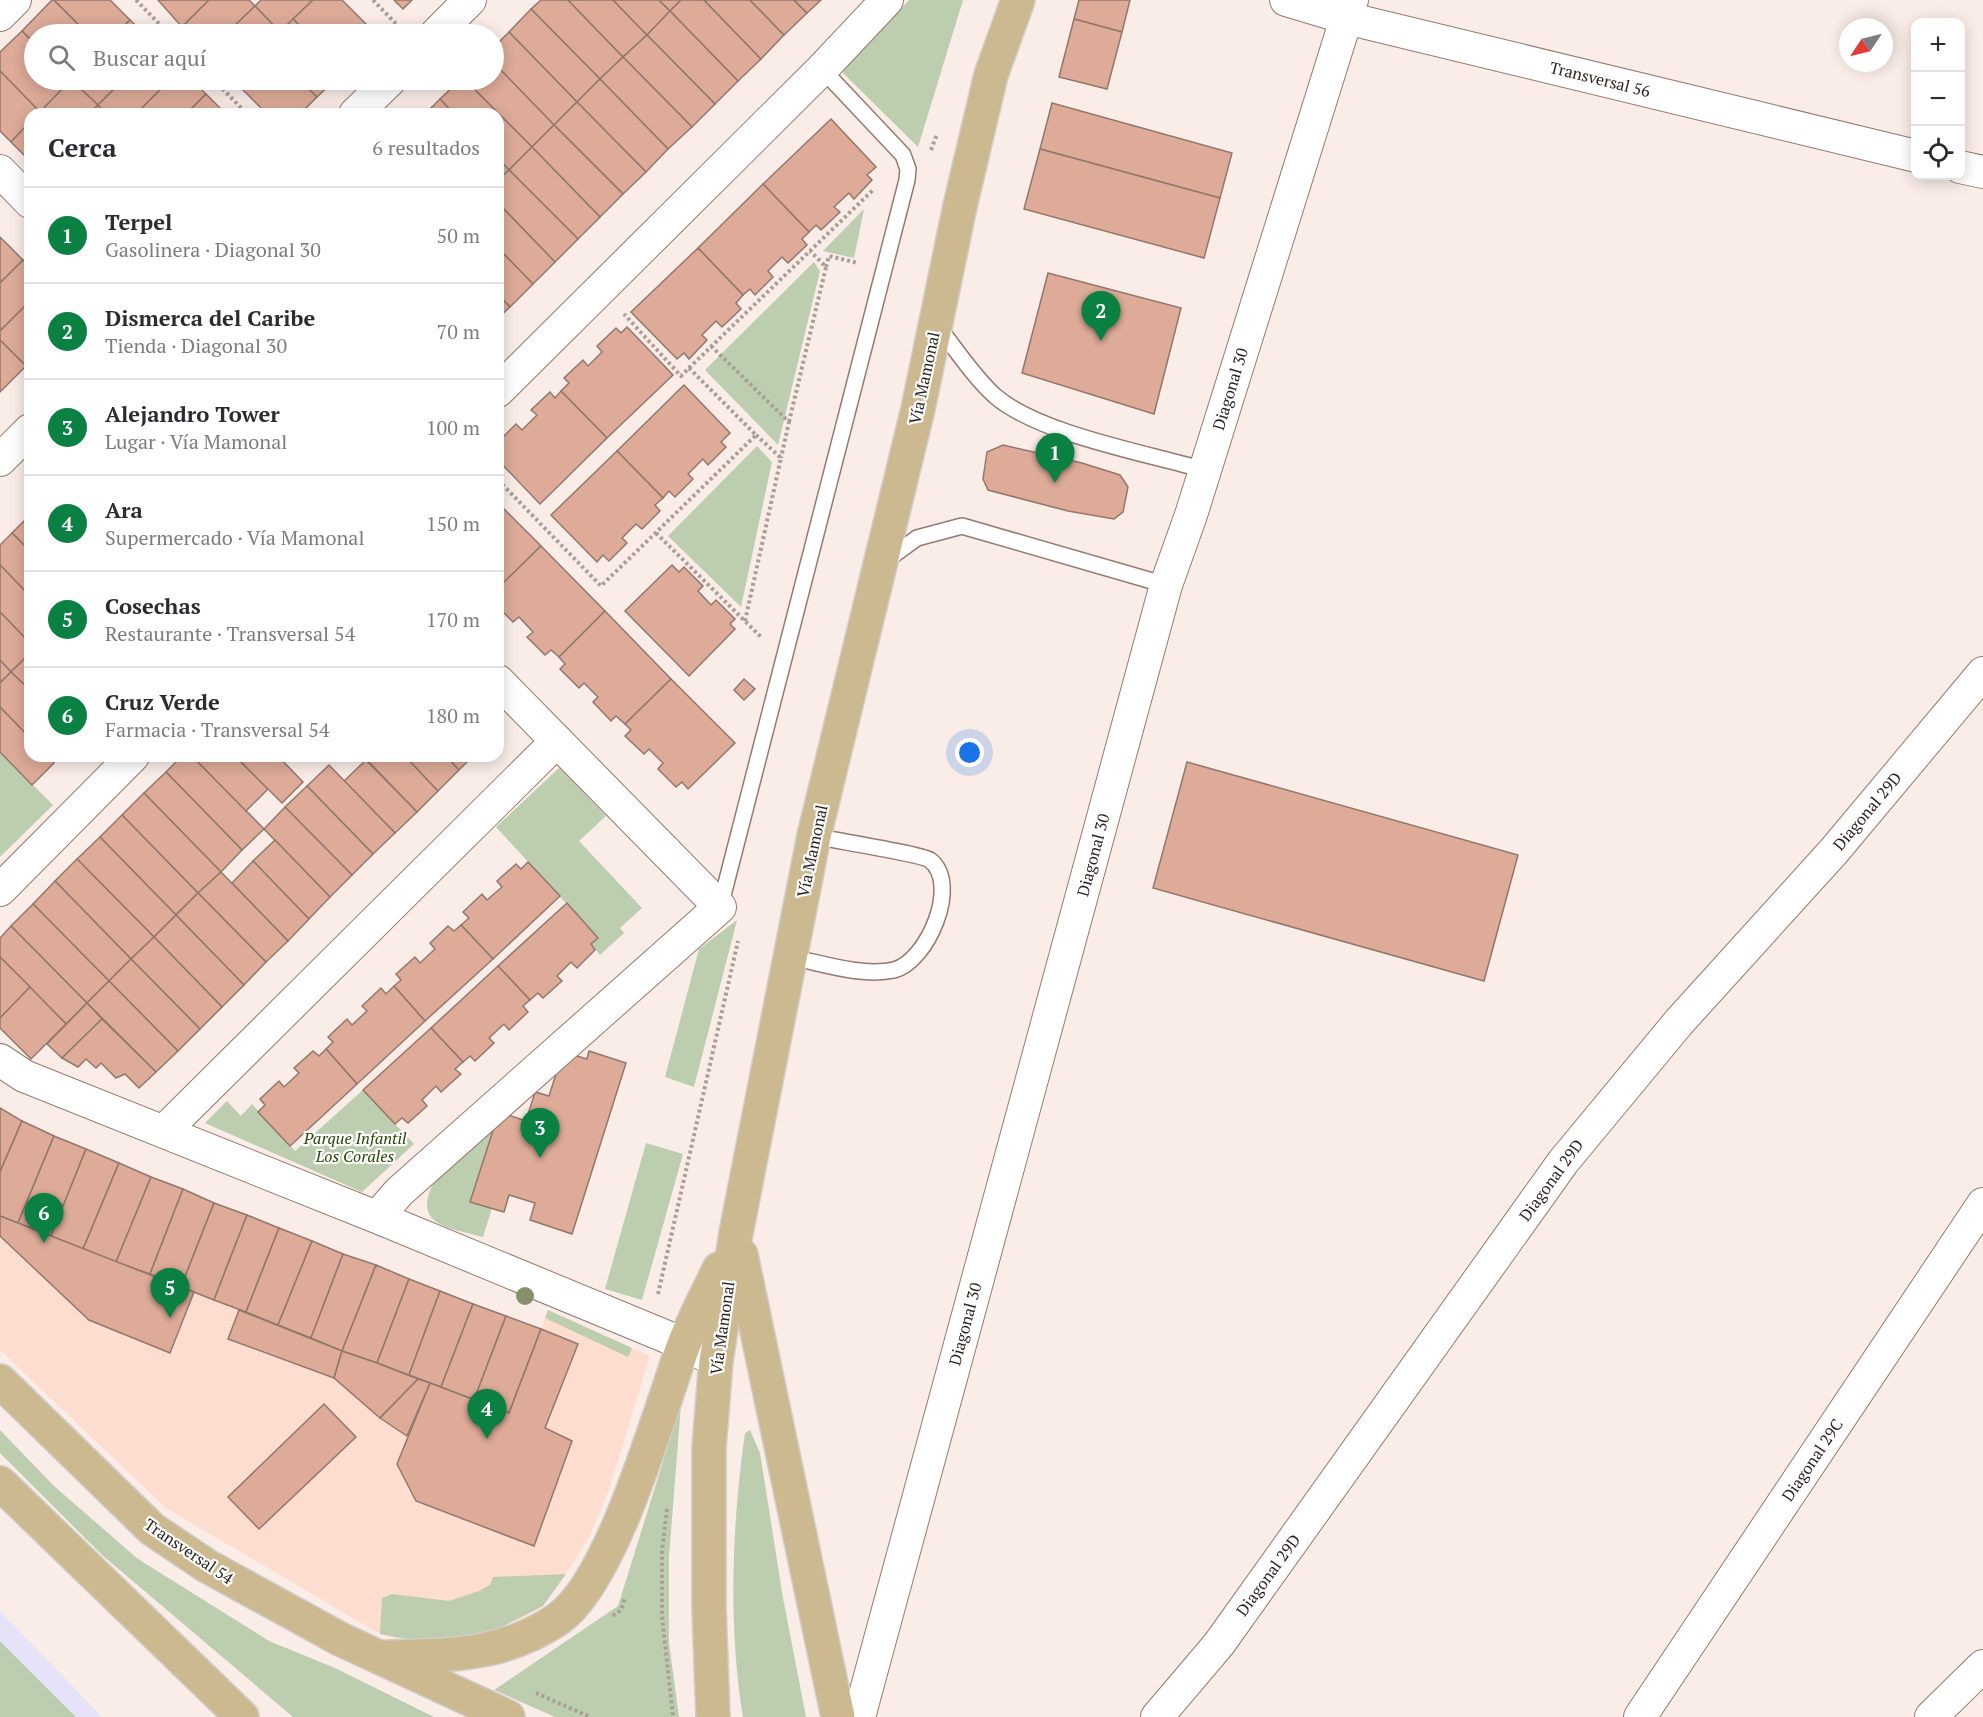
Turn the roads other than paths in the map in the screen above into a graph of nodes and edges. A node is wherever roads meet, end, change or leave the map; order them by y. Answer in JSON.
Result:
{"nodes":[{"id":1,"x":15,"y":0,"type":"edge"},
{"id":2,"x":470,"y":0,"type":"edge"},
{"id":3,"x":887,"y":0,"type":"edge"},
{"id":4,"x":1018,"y":0,"type":"edge"},
{"id":5,"x":1286,"y":0,"type":"edge"},
{"id":6,"x":1349,"y":9,"type":"edge"},
{"id":7,"x":0,"y":15,"type":"edge"},
{"id":8,"x":446,"y":24,"type":"edge"},
{"id":9,"x":822,"y":69,"type":"junction"},
{"id":10,"x":380,"y":90,"type":"edge"},
{"id":11,"x":361,"y":108,"type":"edge"},
{"id":12,"x":1911,"y":155,"type":"edge"},
{"id":13,"x":1965,"y":168,"type":"edge"},
{"id":14,"x":0,"y":171,"type":"edge"},
{"id":15,"x":1983,"y":172,"type":"edge"},
{"id":16,"x":24,"y":196,"type":"edge"},
{"id":17,"x":935,"y":323,"type":"junction"},
{"id":18,"x":504,"y":386,"type":"edge"},
{"id":19,"x":24,"y":436,"type":"edge"},
{"id":20,"x":0,"y":460,"type":"edge"},
{"id":21,"x":1204,"y":470,"type":"junction"},
{"id":22,"x":880,"y":565,"type":"junction"},
{"id":23,"x":1166,"y":585,"type":"junction"},
{"id":24,"x":1983,"y":673,"type":"edge"},
{"id":25,"x":504,"y":687,"type":"edge"},
{"id":26,"x":557,"y":741,"type":"junction"},
{"id":27,"x":127,"y":762,"type":"edge"},
{"id":28,"x":814,"y":836,"type":"junction"},
{"id":29,"x":0,"y":890,"type":"edge"},
{"id":30,"x":720,"y":907,"type":"junction"},
{"id":31,"x":790,"y":957,"type":"junction"},
{"id":32,"x":0,"y":1060,"type":"edge"},
{"id":33,"x":164,"y":1131,"type":"junction"},
{"id":34,"x":1983,"y":1204,"type":"edge"},
{"id":35,"x":384,"y":1220,"type":"junction"},
{"id":36,"x":736,"y":1233,"type":"junction"},
{"id":37,"x":684,"y":1344,"type":"junction"},
{"id":38,"x":716,"y":1361,"type":"junction"},
{"id":39,"x":0,"y":1381,"type":"edge"},
{"id":40,"x":0,"y":1483,"type":"edge"},
{"id":41,"x":380,"y":1657,"type":"junction"},
{"id":42,"x":1983,"y":1666,"type":"edge"},
{"id":43,"x":242,"y":1717,"type":"edge"},
{"id":44,"x":508,"y":1717,"type":"edge"},
{"id":45,"x":713,"y":1717,"type":"edge"},
{"id":46,"x":838,"y":1717,"type":"edge"},
{"id":47,"x":858,"y":1717,"type":"edge"},
{"id":48,"x":1156,"y":1717,"type":"edge"},
{"id":49,"x":1640,"y":1717,"type":"edge"},
{"id":50,"x":1931,"y":1717,"type":"edge"}],
"edges":[{"from":1,"to":7,"type":"street"},
{"from":2,"to":8,"type":"street"},
{"from":3,"to":9,"type":"street"},
{"from":4,"to":17,"type":"main road","name":"Vía Mamonal"},
{"from":5,"to":6,"type":"street","name":"Transversal 56"},
{"from":6,"to":12,"type":"street","name":"Transversal 56"},
{"from":6,"to":21,"type":"street","name":"Diagonal 30"},
{"from":9,"to":18,"type":"street"},
{"from":9,"to":30,"type":"lane"},
{"from":10,"to":11,"type":"street"},
{"from":13,"to":15,"type":"street"},
{"from":14,"to":16,"type":"street"},
{"from":17,"to":21,"type":"lane"},
{"from":17,"to":22,"type":"main road","name":"Vía Mamonal"},
{"from":19,"to":20,"type":"street"},
{"from":21,"to":23,"type":"street","name":"Diagonal 30"},
{"from":22,"to":23,"type":"lane"},
{"from":22,"to":28,"type":"main road","name":"Vía Mamonal"},
{"from":23,"to":47,"type":"street","name":"Diagonal 30"},
{"from":24,"to":48,"type":"street","name":"Diagonal 29D"},
{"from":25,"to":26,"type":"street"},
{"from":26,"to":30,"type":"street"},
{"from":26,"to":33,"type":"street"},
{"from":27,"to":29,"type":"street"},
{"from":28,"to":31,"type":"main road","name":"Vía Mamonal"},
{"from":28,"to":31,"type":"lane"},
{"from":30,"to":35,"type":"street"},
{"from":31,"to":36,"type":"main road","name":"Vía Mamonal"},
{"from":32,"to":33,"type":"street"},
{"from":33,"to":35,"type":"street"},
{"from":34,"to":49,"type":"street","name":"Diagonal 29C"},
{"from":35,"to":37,"type":"street"},
{"from":36,"to":37,"type":"main road"},
{"from":36,"to":38,"type":"main road","name":"Vía Mamonal"},
{"from":36,"to":46,"type":"main road"},
{"from":37,"to":38,"type":"street"},
{"from":37,"to":41,"type":"main road"},
{"from":38,"to":45,"type":"main road","name":"Vía Mamonal"},
{"from":39,"to":41,"type":"main road","name":"Transversal 54"},
{"from":40,"to":43,"type":"main road"},
{"from":41,"to":44,"type":"main road","name":"Transversal 54"},
{"from":42,"to":50,"type":"street"}]}
